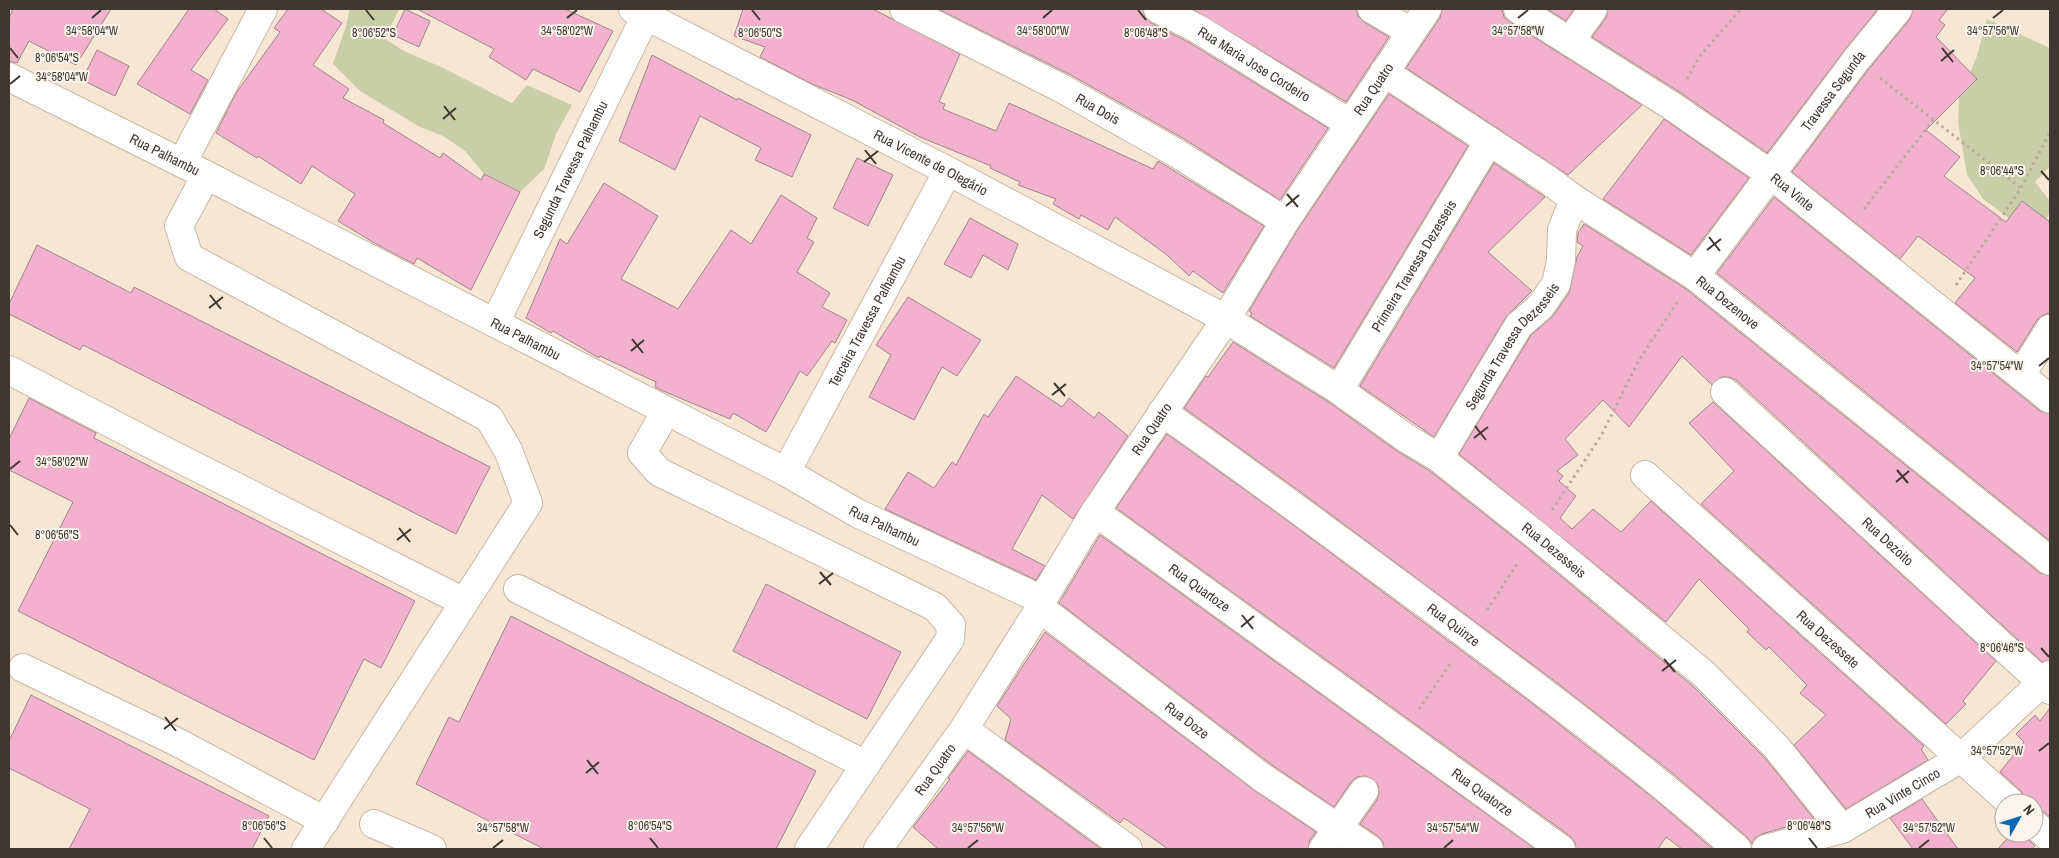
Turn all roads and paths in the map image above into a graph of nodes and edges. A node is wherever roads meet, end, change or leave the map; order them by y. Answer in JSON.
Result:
{"nodes":[{"id":1,"x":263,"y":9,"type":"edge"},
{"id":2,"x":904,"y":9,"type":"edge"},
{"id":3,"x":1158,"y":9,"type":"edge"},
{"id":4,"x":1372,"y":9,"type":"edge"},
{"id":5,"x":1427,"y":9,"type":"edge"},
{"id":6,"x":1518,"y":9,"type":"edge"},
{"id":7,"x":1593,"y":9,"type":"edge"},
{"id":8,"x":1741,"y":9,"type":"edge"},
{"id":9,"x":1898,"y":9,"type":"edge"},
{"id":10,"x":643,"y":11,"type":"edge"},
{"id":11,"x":1411,"y":32,"type":"junction"},
{"id":12,"x":1571,"y":40,"type":"junction"},
{"id":13,"x":1856,"y":60,"type":"junction"},
{"id":14,"x":1384,"y":72,"type":"junction"},
{"id":15,"x":9,"y":77,"type":"edge"},
{"id":16,"x":1672,"y":106,"type":"junction"},
{"id":17,"x":1934,"y":119,"type":"junction"},
{"id":18,"x":1349,"y":123,"type":"junction"},
{"id":19,"x":2050,"y":132,"type":"edge"},
{"id":20,"x":1489,"y":141,"type":"junction"},
{"id":21,"x":182,"y":163,"type":"junction"},
{"id":22,"x":948,"y":171,"type":"junction"},
{"id":23,"x":1770,"y":173,"type":"junction"},
{"id":24,"x":206,"y":175,"type":"junction"},
{"id":25,"x":2022,"y":188,"type":"junction"},
{"id":26,"x":1574,"y":199,"type":"junction"},
{"id":27,"x":1285,"y":221,"type":"junction"},
{"id":28,"x":1846,"y":233,"type":"junction"},
{"id":29,"x":1695,"y":276,"type":"junction"},
{"id":30,"x":1939,"y":311,"type":"junction"},
{"id":31,"x":1226,"y":319,"type":"junction"},
{"id":32,"x":495,"y":324,"type":"junction"},
{"id":33,"x":2050,"y":328,"type":"edge"},
{"id":34,"x":9,"y":370,"type":"edge"},
{"id":35,"x":2021,"y":375,"type":"junction"},
{"id":36,"x":1339,"y":390,"type":"junction"},
{"id":37,"x":1725,"y":392,"type":"dead end"},
{"id":38,"x":2050,"y":399,"type":"edge"},
{"id":39,"x":666,"y":411,"type":"junction"},
{"id":40,"x":1162,"y":412,"type":"junction"},
{"id":41,"x":1439,"y":458,"type":"junction"},
{"id":42,"x":786,"y":472,"type":"junction"},
{"id":43,"x":1646,"y":475,"type":"dead end"},
{"id":44,"x":1095,"y":512,"type":"junction"},
{"id":45,"x":2050,"y":561,"type":"edge"},
{"id":46,"x":518,"y":589,"type":"dead end"},
{"id":47,"x":464,"y":602,"type":"junction"},
{"id":48,"x":1041,"y":604,"type":"junction"},
{"id":49,"x":23,"y":668,"type":"dead end"},
{"id":50,"x":2048,"y":683,"type":"edge"},
{"id":51,"x":964,"y":729,"type":"junction"},
{"id":52,"x":1401,"y":735,"type":"joint"},
{"id":53,"x":1961,"y":758,"type":"junction"},
{"id":54,"x":866,"y":765,"type":"junction"},
{"id":55,"x":1364,"y":791,"type":"dead end"},
{"id":56,"x":2000,"y":793,"type":"edge"},
{"id":57,"x":325,"y":821,"type":"junction"},
{"id":58,"x":374,"y":824,"type":"dead end"},
{"id":59,"x":1842,"y":829,"type":"junction"},
{"id":60,"x":1331,"y":839,"type":"edge"},
{"id":61,"x":886,"y":846,"type":"edge"},
{"id":62,"x":306,"y":849,"type":"edge"},
{"id":63,"x":432,"y":849,"type":"edge"},
{"id":64,"x":809,"y":849,"type":"edge"},
{"id":65,"x":1128,"y":849,"type":"edge"},
{"id":66,"x":1369,"y":849,"type":"edge"},
{"id":67,"x":1561,"y":849,"type":"edge"},
{"id":68,"x":1738,"y":849,"type":"edge"},
{"id":69,"x":1766,"y":849,"type":"edge"}],
"edges":[{"from":1,"to":21,"type":"street"},
{"from":2,"to":27,"type":"street","name":"Rua Dois"},
{"from":3,"to":18,"type":"street","name":"Rua Maria Jose Cordeiro"},
{"from":4,"to":11,"type":"street"},
{"from":5,"to":11,"type":"street","name":"Rua Quatro"},
{"from":6,"to":12,"type":"street","name":"Rua Vinte"},
{"from":7,"to":12,"type":"street"},
{"from":8,"to":16,"type":"path"},
{"from":9,"to":13,"type":"street","name":"Travessa Segunda"},
{"from":10,"to":22,"type":"street","name":"Rua Vicente de Olegário"},
{"from":10,"to":32,"type":"street","name":"Segunda Travessa Palhambu"},
{"from":11,"to":14,"type":"street","name":"Rua Quatro"},
{"from":12,"to":16,"type":"street","name":"Rua Vinte"},
{"from":13,"to":17,"type":"path"},
{"from":13,"to":23,"type":"street","name":"Travessa Segunda"},
{"from":14,"to":18,"type":"street","name":"Rua Quatro"},
{"from":14,"to":20,"type":"street","name":"Rua Dezenove"},
{"from":15,"to":21,"type":"street","name":"Rua Palhambu"},
{"from":16,"to":23,"type":"street","name":"Rua Vinte"},
{"from":17,"to":25,"type":"path"},
{"from":17,"to":28,"type":"path"},
{"from":18,"to":27,"type":"street","name":"Rua Quatro"},
{"from":19,"to":25,"type":"path"},
{"from":20,"to":26,"type":"street","name":"Rua Dezenove"},
{"from":20,"to":36,"type":"street","name":"Primeira Travessa Dezesseis"},
{"from":21,"to":24,"type":"street","name":"Rua Palhambu"},
{"from":22,"to":31,"type":"street","name":"Rua Vicente de Olegário"},
{"from":22,"to":42,"type":"street","name":"Terceira Travessa Palhambu"},
{"from":23,"to":28,"type":"street","name":"Rua Vinte"},
{"from":23,"to":29,"type":"street","name":"Travessa Segunda"},
{"from":24,"to":32,"type":"street","name":"Rua Palhambu"},
{"from":24,"to":47,"type":"street"},
{"from":25,"to":30,"type":"path"},
{"from":26,"to":29,"type":"street","name":"Rua Dezenove"},
{"from":26,"to":41,"type":"street","name":"Segunda Travessa Dezesseis"},
{"from":27,"to":31,"type":"street","name":"Rua Quatro"},
{"from":28,"to":30,"type":"street","name":"Rua Vinte"},
{"from":29,"to":45,"type":"street","name":"Rua Dezenove"},
{"from":30,"to":35,"type":"street","name":"Rua Vinte"},
{"from":31,"to":36,"type":"street","name":"Rua Dezesseis"},
{"from":31,"to":40,"type":"street","name":"Rua Quatro"},
{"from":32,"to":39,"type":"street","name":"Rua Palhambu"},
{"from":33,"to":35,"type":"street"},
{"from":34,"to":47,"type":"street"},
{"from":35,"to":38,"type":"street","name":"Rua Vinte"},
{"from":36,"to":41,"type":"street","name":"Rua Dezesseis"},
{"from":37,"to":50,"type":"street","name":"Rua Dezoito"},
{"from":39,"to":42,"type":"street","name":"Rua Palhambu"},
{"from":39,"to":54,"type":"street"},
{"from":40,"to":44,"type":"street","name":"Rua Quatro"},
{"from":40,"to":68,"type":"street","name":"Rua Quinze"},
{"from":41,"to":59,"type":"street","name":"Rua Dezesseis"},
{"from":42,"to":48,"type":"street","name":"Rua Palhambu"},
{"from":43,"to":53,"type":"street","name":"Rua Dezessete"},
{"from":44,"to":48,"type":"street","name":"Rua Quatro"},
{"from":44,"to":52,"type":"street","name":"Rua Quartoze"},
{"from":46,"to":54,"type":"street"},
{"from":47,"to":57,"type":"street"},
{"from":48,"to":51,"type":"street","name":"Rua Quatro"},
{"from":48,"to":60,"type":"street","name":"Rua Doze"},
{"from":49,"to":57,"type":"street"},
{"from":50,"to":53,"type":"street","name":"Rua Vinte Cinco"},
{"from":51,"to":61,"type":"street","name":"Rua Quatro"},
{"from":51,"to":65,"type":"street"},
{"from":52,"to":67,"type":"street","name":"Rua Quatorze"},
{"from":53,"to":56,"type":"street","name":"Rua Dezessete"},
{"from":53,"to":59,"type":"street","name":"Rua Vinte Cinco"},
{"from":54,"to":64,"type":"street"},
{"from":55,"to":60,"type":"street"},
{"from":57,"to":62,"type":"street"},
{"from":58,"to":63,"type":"street"},
{"from":59,"to":69,"type":"street","name":"Rua Vinte Cinco"},
{"from":60,"to":66,"type":"street","name":"Rua Doze"}]}
